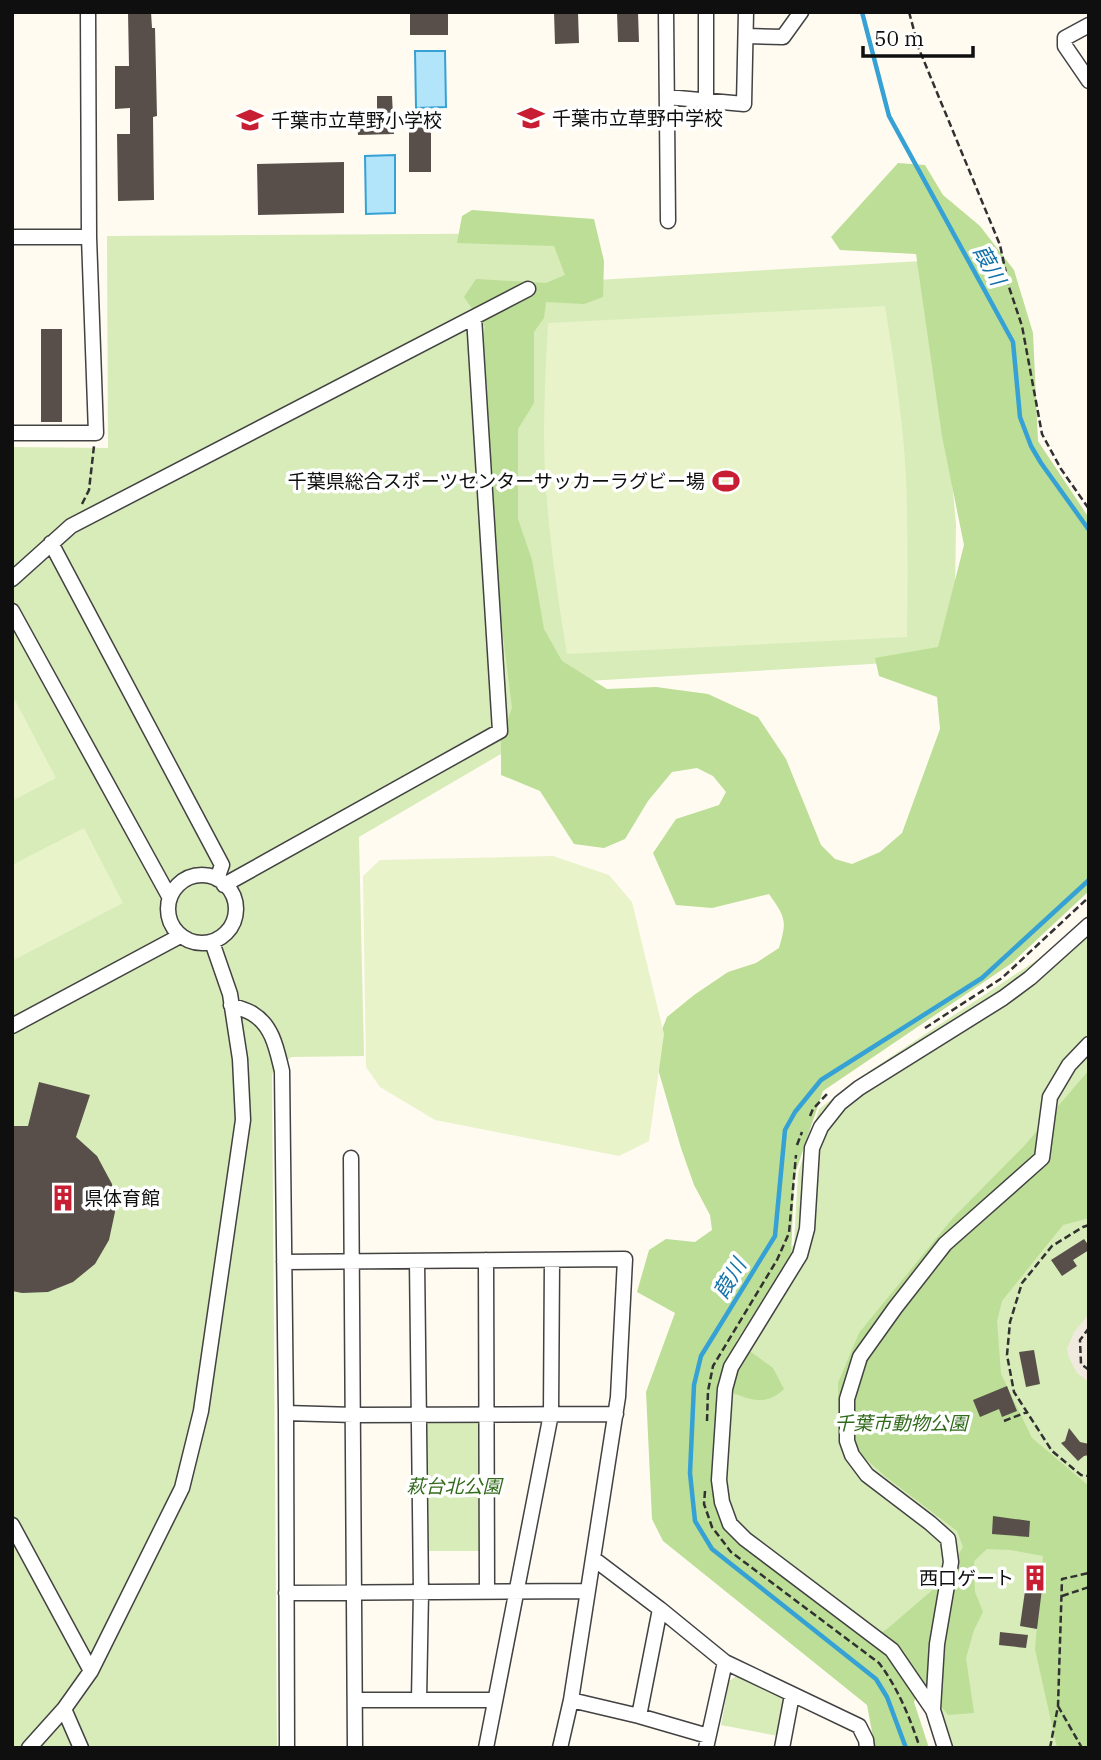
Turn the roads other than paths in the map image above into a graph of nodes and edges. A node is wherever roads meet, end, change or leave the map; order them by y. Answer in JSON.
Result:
{"nodes":[{"id":1,"x":88,"y":12,"type":"edge"},
{"id":2,"x":666,"y":12,"type":"edge"},
{"id":3,"x":706,"y":12,"type":"edge"},
{"id":4,"x":746,"y":12,"type":"edge"},
{"id":5,"x":787,"y":12,"type":"edge"},
{"id":6,"x":801,"y":12,"type":"edge"},
{"id":7,"x":1089,"y":24,"type":"edge"},
{"id":8,"x":787,"y":31,"type":"junction"},
{"id":9,"x":746,"y":36,"type":"junction"},
{"id":10,"x":1089,"y":80,"type":"edge"},
{"id":11,"x":667,"y":97,"type":"junction"},
{"id":12,"x":706,"y":100,"type":"junction"},
{"id":13,"x":668,"y":221,"type":"dead end"},
{"id":14,"x":12,"y":237,"type":"edge"},
{"id":15,"x":89,"y":237,"type":"junction"},
{"id":16,"x":528,"y":289,"type":"dead end"},
{"id":17,"x":474,"y":317,"type":"junction"},
{"id":18,"x":12,"y":433,"type":"edge"},
{"id":19,"x":51,"y":543,"type":"junction"},
{"id":20,"x":12,"y":579,"type":"edge"},
{"id":21,"x":12,"y":611,"type":"edge"},
{"id":22,"x":221,"y":882,"type":"junction"},
{"id":23,"x":170,"y":898,"type":"junction"},
{"id":24,"x":1089,"y":925,"type":"edge"},
{"id":25,"x":180,"y":936,"type":"junction"},
{"id":26,"x":212,"y":942,"type":"junction"},
{"id":27,"x":231,"y":1005,"type":"junction"},
{"id":28,"x":12,"y":1026,"type":"edge"},
{"id":29,"x":1089,"y":1044,"type":"edge"},
{"id":30,"x":351,"y":1158,"type":"dead end"},
{"id":31,"x":552,"y":1259,"type":"junction"},
{"id":32,"x":486,"y":1260,"type":"junction"},
{"id":33,"x":353,"y":1261,"type":"junction"},
{"id":34,"x":417,"y":1261,"type":"junction"},
{"id":35,"x":284,"y":1262,"type":"junction"},
{"id":36,"x":286,"y":1413,"type":"junction"},
{"id":37,"x":419,"y":1414,"type":"junction"},
{"id":38,"x":485,"y":1414,"type":"junction"},
{"id":39,"x":616,"y":1414,"type":"junction"},
{"id":40,"x":354,"y":1415,"type":"junction"},
{"id":41,"x":551,"y":1415,"type":"junction"},
{"id":42,"x":12,"y":1525,"type":"edge"},
{"id":43,"x":594,"y":1559,"type":"junction"},
{"id":44,"x":487,"y":1591,"type":"junction"},
{"id":45,"x":516,"y":1591,"type":"junction"},
{"id":46,"x":587,"y":1591,"type":"junction"},
{"id":47,"x":354,"y":1592,"type":"junction"},
{"id":48,"x":421,"y":1592,"type":"junction"},
{"id":49,"x":286,"y":1593,"type":"junction"},
{"id":50,"x":660,"y":1609,"type":"junction"},
{"id":51,"x":724,"y":1662,"type":"junction"},
{"id":52,"x":91,"y":1671,"type":"junction"},
{"id":53,"x":792,"y":1695,"type":"junction"},
{"id":54,"x":355,"y":1700,"type":"junction"},
{"id":55,"x":419,"y":1700,"type":"junction"},
{"id":56,"x":494,"y":1700,"type":"junction"},
{"id":57,"x":571,"y":1700,"type":"junction"},
{"id":58,"x":64,"y":1709,"type":"junction"},
{"id":59,"x":933,"y":1710,"type":"junction"},
{"id":60,"x":639,"y":1716,"type":"junction"},
{"id":61,"x":707,"y":1742,"type":"edge"},
{"id":62,"x":29,"y":1748,"type":"edge"},
{"id":63,"x":81,"y":1748,"type":"edge"},
{"id":64,"x":287,"y":1748,"type":"edge"},
{"id":65,"x":355,"y":1748,"type":"edge"},
{"id":66,"x":486,"y":1748,"type":"edge"},
{"id":67,"x":560,"y":1748,"type":"edge"},
{"id":68,"x":782,"y":1748,"type":"edge"},
{"id":69,"x":867,"y":1748,"type":"edge"},
{"id":70,"x":944,"y":1748,"type":"edge"}],
"edges":[{"from":1,"to":15,"type":"street"},
{"from":2,"to":11,"type":"street"},
{"from":3,"to":12,"type":"street"},
{"from":4,"to":9,"type":"street"},
{"from":5,"to":8,"type":"street"},
{"from":6,"to":8,"type":"street"},
{"from":7,"to":10,"type":"street"},
{"from":8,"to":9,"type":"street"},
{"from":9,"to":12,"type":"street"},
{"from":11,"to":12,"type":"street"},
{"from":11,"to":13,"type":"street"},
{"from":14,"to":15,"type":"street"},
{"from":15,"to":18,"type":"street"},
{"from":16,"to":17,"type":"street"},
{"from":17,"to":19,"type":"street"},
{"from":17,"to":22,"type":"street"},
{"from":19,"to":20,"type":"street"},
{"from":19,"to":22,"type":"street"},
{"from":21,"to":23,"type":"street"},
{"from":22,"to":23,"type":"street"},
{"from":22,"to":26,"type":"street"},
{"from":23,"to":25,"type":"street"},
{"from":24,"to":59,"type":"street"},
{"from":25,"to":26,"type":"street"},
{"from":25,"to":28,"type":"street"},
{"from":26,"to":27,"type":"street"},
{"from":27,"to":35,"type":"street"},
{"from":27,"to":52,"type":"street"},
{"from":29,"to":59,"type":"street"},
{"from":30,"to":33,"type":"street"},
{"from":31,"to":32,"type":"street"},
{"from":31,"to":39,"type":"street"},
{"from":31,"to":41,"type":"street"},
{"from":32,"to":34,"type":"street"},
{"from":32,"to":38,"type":"street"},
{"from":33,"to":34,"type":"street"},
{"from":33,"to":35,"type":"street"},
{"from":33,"to":40,"type":"street"},
{"from":34,"to":37,"type":"street"},
{"from":35,"to":36,"type":"street"},
{"from":36,"to":40,"type":"street"},
{"from":36,"to":49,"type":"street"},
{"from":37,"to":38,"type":"street"},
{"from":37,"to":40,"type":"street"},
{"from":37,"to":48,"type":"street"},
{"from":38,"to":41,"type":"street"},
{"from":38,"to":44,"type":"street"},
{"from":39,"to":41,"type":"street"},
{"from":39,"to":43,"type":"street"},
{"from":40,"to":47,"type":"street"},
{"from":41,"to":45,"type":"street"},
{"from":42,"to":52,"type":"street"},
{"from":43,"to":46,"type":"street"},
{"from":43,"to":50,"type":"street"},
{"from":44,"to":45,"type":"street"},
{"from":44,"to":48,"type":"street"},
{"from":45,"to":46,"type":"street"},
{"from":45,"to":56,"type":"street"},
{"from":46,"to":57,"type":"street"},
{"from":47,"to":48,"type":"street"},
{"from":47,"to":49,"type":"street"},
{"from":47,"to":54,"type":"street"},
{"from":48,"to":55,"type":"street"},
{"from":49,"to":64,"type":"street"},
{"from":50,"to":51,"type":"street"},
{"from":50,"to":60,"type":"street"},
{"from":51,"to":53,"type":"street"},
{"from":51,"to":61,"type":"street"},
{"from":52,"to":58,"type":"street"},
{"from":53,"to":68,"type":"street"},
{"from":53,"to":69,"type":"street"},
{"from":54,"to":55,"type":"street"},
{"from":54,"to":65,"type":"street"},
{"from":55,"to":56,"type":"street"},
{"from":56,"to":66,"type":"street"},
{"from":57,"to":60,"type":"street"},
{"from":57,"to":67,"type":"street"},
{"from":58,"to":62,"type":"street"},
{"from":58,"to":63,"type":"street"},
{"from":59,"to":70,"type":"street"},
{"from":60,"to":61,"type":"street"}]}
